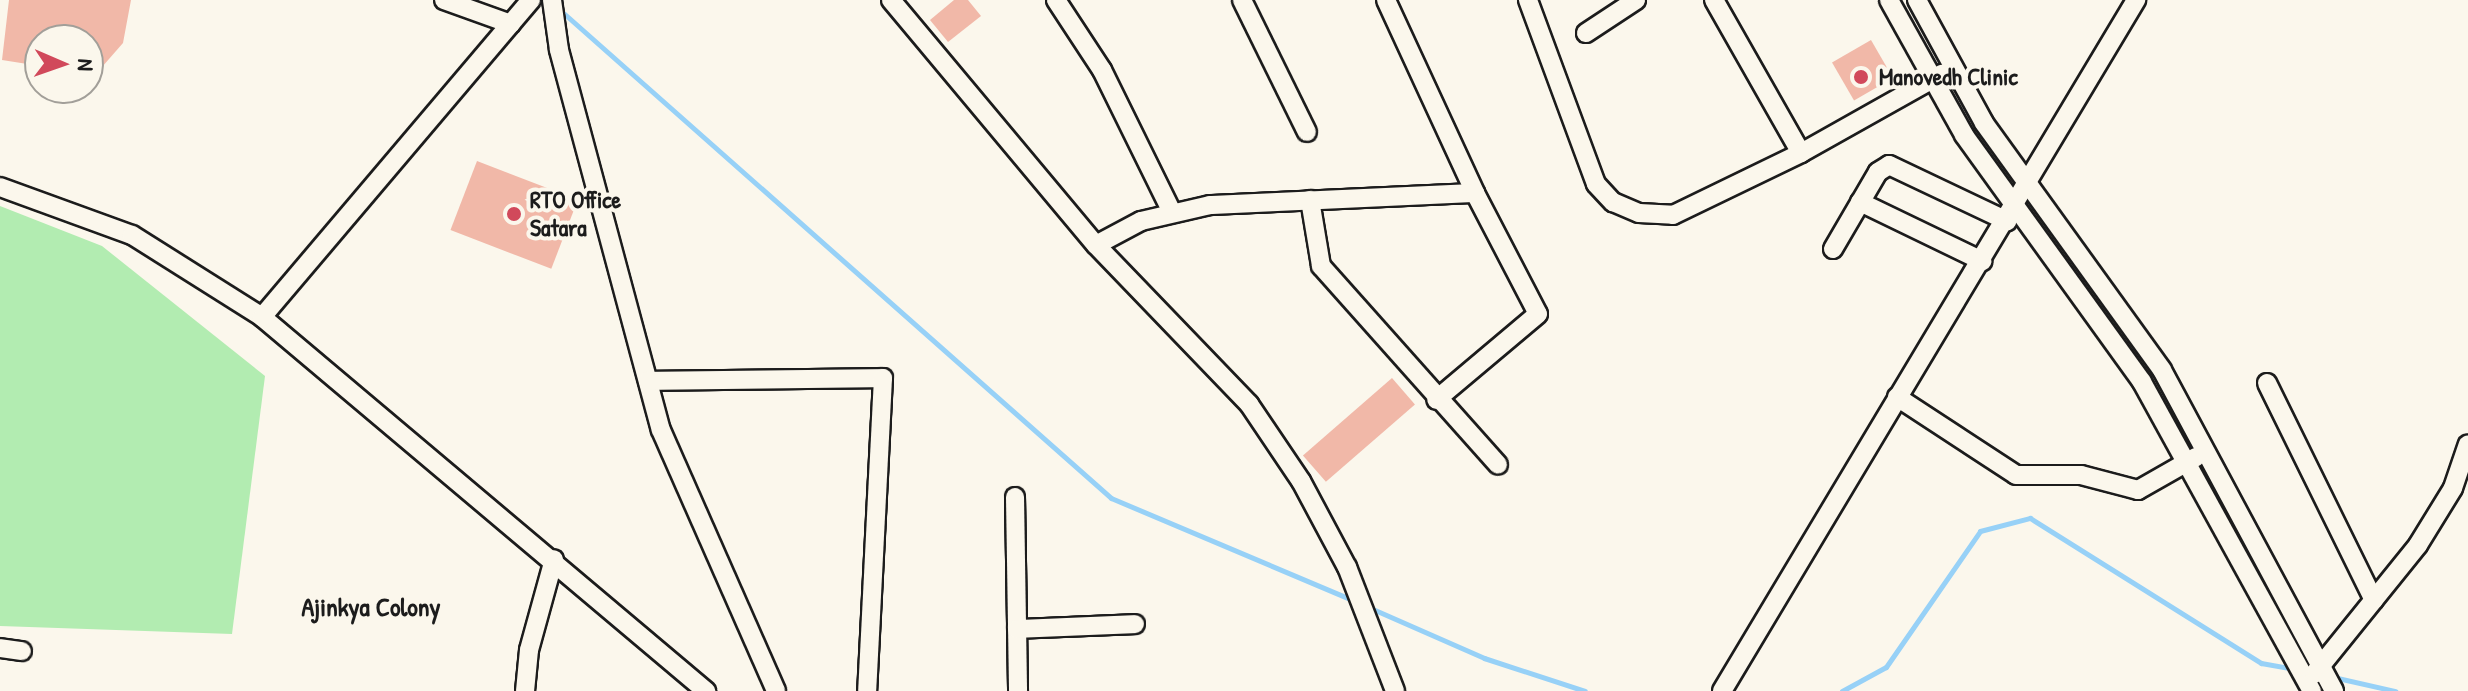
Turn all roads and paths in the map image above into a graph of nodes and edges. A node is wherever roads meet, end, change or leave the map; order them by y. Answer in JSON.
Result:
{"nodes":[{"id":1,"x":444,"y":0,"type":"edge"},
{"id":2,"x":531,"y":0,"type":"edge"},
{"id":3,"x":552,"y":0,"type":"edge"},
{"id":4,"x":891,"y":0,"type":"edge"},
{"id":5,"x":1056,"y":0,"type":"edge"},
{"id":6,"x":1242,"y":0,"type":"edge"},
{"id":7,"x":1386,"y":0,"type":"edge"},
{"id":8,"x":1528,"y":0,"type":"edge"},
{"id":9,"x":1636,"y":0,"type":"edge"},
{"id":10,"x":1714,"y":0,"type":"edge"},
{"id":11,"x":1889,"y":0,"type":"edge"},
{"id":12,"x":1917,"y":0,"type":"edge"},
{"id":13,"x":2136,"y":0,"type":"edge"},
{"id":14,"x":511,"y":24,"type":"junction"},
{"id":15,"x":1586,"y":33,"type":"dead end"},
{"id":16,"x":1953,"y":64,"type":"junction"},
{"id":17,"x":1934,"y":80,"type":"junction"},
{"id":18,"x":1307,"y":132,"type":"dead end"},
{"id":19,"x":1801,"y":153,"type":"junction"},
{"id":20,"x":2025,"y":182,"type":"junction"},
{"id":21,"x":0,"y":187,"type":"edge"},
{"id":22,"x":1475,"y":193,"type":"junction"},
{"id":23,"x":1310,"y":200,"type":"junction"},
{"id":24,"x":1860,"y":202,"type":"junction"},
{"id":25,"x":1172,"y":212,"type":"junction"},
{"id":26,"x":2010,"y":213,"type":"junction"},
{"id":27,"x":1096,"y":245,"type":"junction"},
{"id":28,"x":1833,"y":249,"type":"dead end"},
{"id":29,"x":1982,"y":261,"type":"junction"},
{"id":30,"x":262,"y":317,"type":"junction"},
{"id":31,"x":648,"y":381,"type":"junction"},
{"id":32,"x":2267,"y":383,"type":"dead end"},
{"id":33,"x":1897,"y":397,"type":"junction"},
{"id":34,"x":1436,"y":400,"type":"junction"},
{"id":35,"x":2468,"y":444,"type":"edge"},
{"id":36,"x":2209,"y":449,"type":"junction"},
{"id":37,"x":2188,"y":463,"type":"junction"},
{"id":38,"x":1498,"y":465,"type":"dead end"},
{"id":39,"x":1015,"y":497,"type":"dead end"},
{"id":40,"x":554,"y":559,"type":"junction"},
{"id":41,"x":2374,"y":600,"type":"junction"},
{"id":42,"x":1135,"y":624,"type":"dead end"},
{"id":43,"x":1017,"y":629,"type":"junction"},
{"id":44,"x":0,"y":648,"type":"edge"},
{"id":45,"x":22,"y":651,"type":"dead end"},
{"id":46,"x":2313,"y":680,"type":"edge"},
{"id":47,"x":525,"y":691,"type":"edge"},
{"id":48,"x":706,"y":691,"type":"edge"},
{"id":49,"x":776,"y":691,"type":"edge"},
{"id":50,"x":867,"y":691,"type":"edge"},
{"id":51,"x":1018,"y":691,"type":"edge"},
{"id":52,"x":1395,"y":691,"type":"edge"},
{"id":53,"x":1722,"y":691,"type":"edge"},
{"id":54,"x":2334,"y":691,"type":"edge"}],
"edges":[{"from":1,"to":14,"type":"street"},
{"from":2,"to":14,"type":"street"},
{"from":3,"to":31,"type":"street"},
{"from":4,"to":27,"type":"street"},
{"from":5,"to":25,"type":"street"},
{"from":6,"to":18,"type":"street"},
{"from":7,"to":22,"type":"street"},
{"from":8,"to":19,"type":"street"},
{"from":9,"to":15,"type":"street"},
{"from":10,"to":19,"type":"street"},
{"from":11,"to":17,"type":"street"},
{"from":12,"to":16,"type":"street"},
{"from":13,"to":20,"type":"street"},
{"from":14,"to":30,"type":"street"},
{"from":16,"to":17,"type":"street"},
{"from":16,"to":20,"type":"street"},
{"from":17,"to":19,"type":"street"},
{"from":17,"to":26,"type":"street"},
{"from":20,"to":26,"type":"street"},
{"from":20,"to":36,"type":"street"},
{"from":21,"to":30,"type":"street"},
{"from":22,"to":23,"type":"street"},
{"from":22,"to":34,"type":"street"},
{"from":23,"to":25,"type":"street"},
{"from":23,"to":34,"type":"street"},
{"from":24,"to":26,"type":"street"},
{"from":24,"to":28,"type":"street"},
{"from":24,"to":29,"type":"street"},
{"from":25,"to":27,"type":"street"},
{"from":26,"to":29,"type":"street"},
{"from":26,"to":37,"type":"street"},
{"from":27,"to":52,"type":"street"},
{"from":29,"to":33,"type":"street"},
{"from":30,"to":40,"type":"street"},
{"from":31,"to":49,"type":"street"},
{"from":31,"to":50,"type":"street"},
{"from":32,"to":41,"type":"street"},
{"from":33,"to":37,"type":"street"},
{"from":33,"to":53,"type":"street"},
{"from":34,"to":38,"type":"street"},
{"from":35,"to":41,"type":"street"},
{"from":36,"to":37,"type":"street"},
{"from":36,"to":46,"type":"street"},
{"from":37,"to":46,"type":"street"},
{"from":39,"to":43,"type":"street"},
{"from":40,"to":47,"type":"street"},
{"from":40,"to":48,"type":"street"},
{"from":41,"to":46,"type":"street"},
{"from":42,"to":43,"type":"street"},
{"from":43,"to":51,"type":"street"},
{"from":44,"to":45,"type":"street"},
{"from":46,"to":54,"type":"street"}]}
